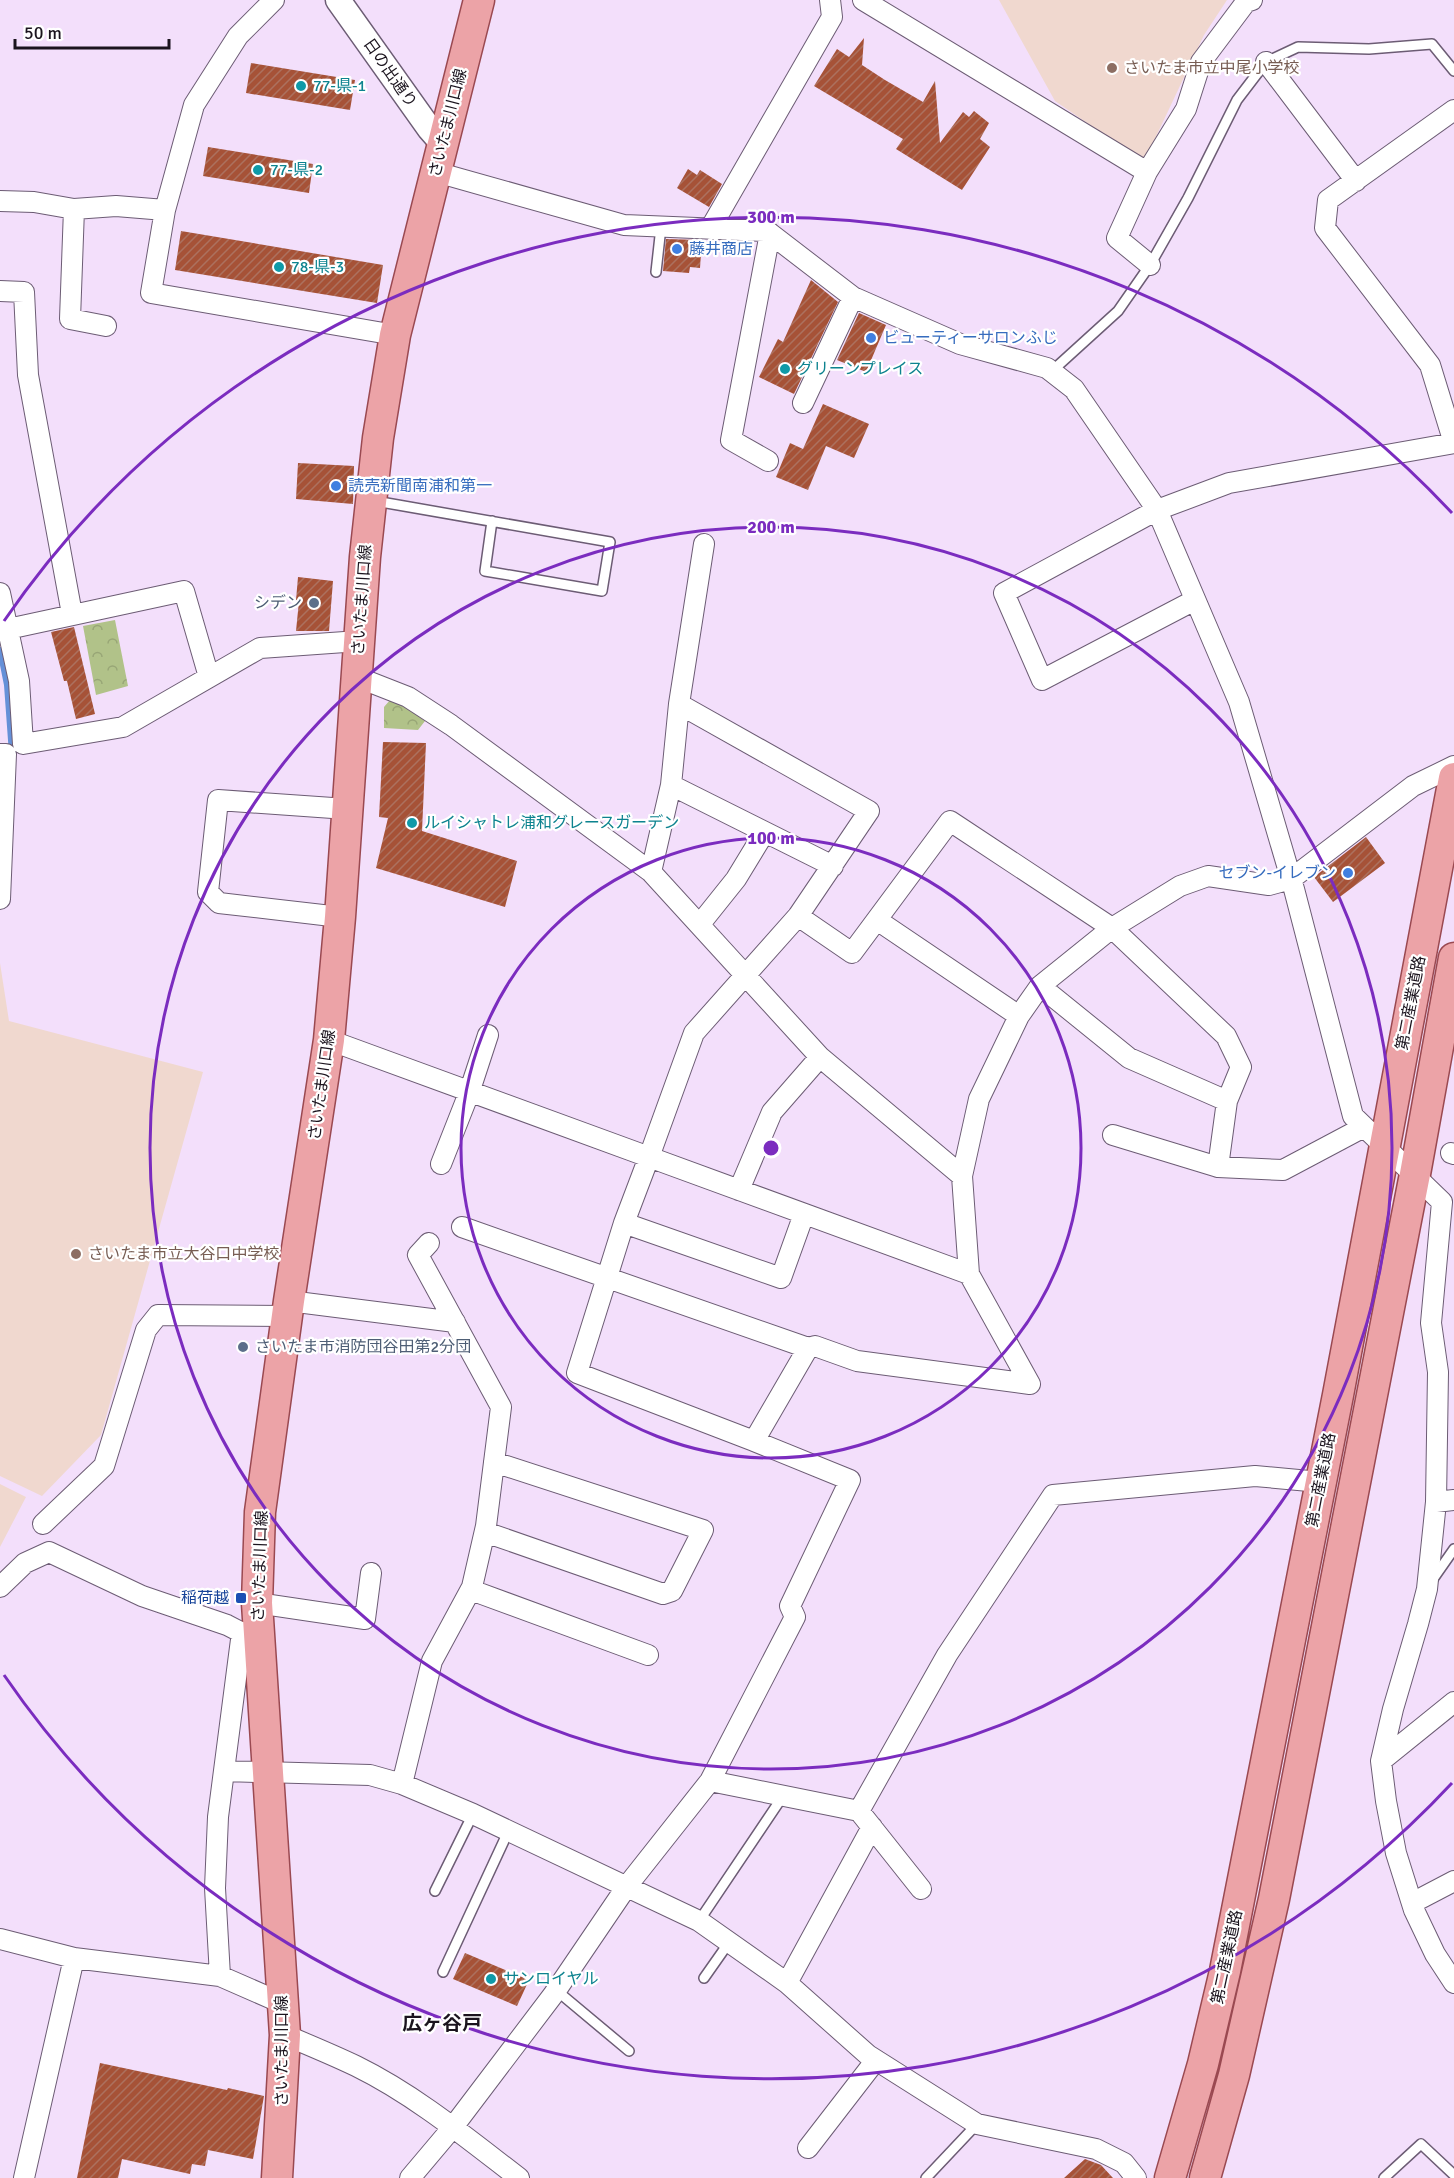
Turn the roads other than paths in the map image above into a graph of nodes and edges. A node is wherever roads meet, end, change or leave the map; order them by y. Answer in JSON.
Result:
{"nodes":[{"id":1,"x":274,"y":0,"type":"edge"},
{"id":2,"x":338,"y":0,"type":"edge"},
{"id":3,"x":830,"y":0,"type":"edge"},
{"id":4,"x":863,"y":0,"type":"edge"},
{"id":5,"x":1252,"y":0,"type":"edge"},
{"id":6,"x":473,"y":1,"type":"edge"},
{"id":7,"x":1266,"y":62,"type":"junction"},
{"id":8,"x":1454,"y":71,"type":"edge"},
{"id":9,"x":1454,"y":110,"type":"edge"},
{"id":10,"x":440,"y":158,"type":"junction"},
{"id":11,"x":1147,"y":172,"type":"junction"},
{"id":12,"x":1356,"y":180,"type":"junction"},
{"id":13,"x":0,"y":201,"type":"edge"},
{"id":14,"x":74,"y":209,"type":"junction"},
{"id":15,"x":165,"y":210,"type":"junction"},
{"id":16,"x":661,"y":227,"type":"junction"},
{"id":17,"x":710,"y":229,"type":"junction"},
{"id":18,"x":770,"y":233,"type":"junction"},
{"id":19,"x":1150,"y":265,"type":"junction"},
{"id":20,"x":656,"y":272,"type":"dead end"},
{"id":21,"x":0,"y":291,"type":"edge"},
{"id":22,"x":853,"y":297,"type":"junction"},
{"id":23,"x":106,"y":326,"type":"dead end"},
{"id":24,"x":395,"y":334,"type":"junction"},
{"id":25,"x":1052,"y":371,"type":"junction"},
{"id":26,"x":803,"y":403,"type":"dead end"},
{"id":27,"x":768,"y":461,"type":"dead end"},
{"id":28,"x":370,"y":500,"type":"junction"},
{"id":29,"x":1157,"y":510,"type":"junction"},
{"id":30,"x":492,"y":521,"type":"junction"},
{"id":31,"x":704,"y":544,"type":"dead end"},
{"id":32,"x":0,"y":593,"type":"edge"},
{"id":33,"x":1195,"y":600,"type":"junction"},
{"id":34,"x":72,"y":614,"type":"junction"},
{"id":35,"x":8,"y":629,"type":"junction"},
{"id":36,"x":359,"y":641,"type":"junction"},
{"id":37,"x":357,"y":677,"type":"junction"},
{"id":38,"x":209,"y":678,"type":"junction"},
{"id":39,"x":679,"y":704,"type":"junction"},
{"id":40,"x":0,"y":754,"type":"edge"},
{"id":41,"x":1454,"y":766,"type":"edge"},
{"id":42,"x":1454,"y":778,"type":"edge"},
{"id":43,"x":671,"y":785,"type":"junction"},
{"id":44,"x":347,"y":809,"type":"junction"},
{"id":45,"x":764,"y":833,"type":"junction"},
{"id":46,"x":833,"y":866,"type":"junction"},
{"id":47,"x":651,"y":872,"type":"junction"},
{"id":48,"x":1291,"y":879,"type":"junction"},
{"id":49,"x":0,"y":899,"type":"edge"},
{"id":50,"x":798,"y":916,"type":"junction"},
{"id":51,"x":340,"y":917,"type":"junction"},
{"id":52,"x":877,"y":920,"type":"junction"},
{"id":53,"x":700,"y":924,"type":"junction"},
{"id":54,"x":1112,"y":928,"type":"junction"},
{"id":55,"x":1454,"y":958,"type":"edge"},
{"id":56,"x":744,"y":974,"type":"junction"},
{"id":57,"x":1040,"y":986,"type":"junction"},
{"id":58,"x":1019,"y":1016,"type":"junction"},
{"id":59,"x":489,"y":1035,"type":"dead end"},
{"id":60,"x":329,"y":1040,"type":"junction"},
{"id":61,"x":820,"y":1057,"type":"junction"},
{"id":62,"x":470,"y":1093,"type":"junction"},
{"id":63,"x":1227,"y":1101,"type":"junction"},
{"id":64,"x":1113,"y":1135,"type":"dead end"},
{"id":65,"x":1374,"y":1137,"type":"junction"},
{"id":66,"x":649,"y":1157,"type":"junction"},
{"id":67,"x":441,"y":1164,"type":"dead end"},
{"id":68,"x":1218,"y":1167,"type":"junction"},
{"id":69,"x":1414,"y":1174,"type":"junction"},
{"id":70,"x":962,"y":1176,"type":"junction"},
{"id":71,"x":739,"y":1190,"type":"junction"},
{"id":72,"x":804,"y":1214,"type":"junction"},
{"id":73,"x":624,"y":1223,"type":"junction"},
{"id":74,"x":462,"y":1227,"type":"dead end"},
{"id":75,"x":429,"y":1243,"type":"dead end"},
{"id":76,"x":969,"y":1274,"type":"junction"},
{"id":77,"x":607,"y":1276,"type":"junction"},
{"id":78,"x":288,"y":1308,"type":"junction"},
{"id":79,"x":455,"y":1322,"type":"junction"},
{"id":80,"x":808,"y":1348,"type":"junction"},
{"id":81,"x":754,"y":1441,"type":"junction"},
{"id":82,"x":494,"y":1462,"type":"junction"},
{"id":83,"x":1320,"y":1482,"type":"junction"},
{"id":84,"x":1445,"y":1501,"type":"edge"},
{"id":85,"x":43,"y":1524,"type":"dead end"},
{"id":86,"x":484,"y":1532,"type":"junction"},
{"id":87,"x":1454,"y":1549,"type":"edge"},
{"id":88,"x":371,"y":1573,"type":"dead end"},
{"id":89,"x":0,"y":1587,"type":"edge"},
{"id":90,"x":1427,"y":1589,"type":"junction"},
{"id":91,"x":471,"y":1590,"type":"junction"},
{"id":92,"x":257,"y":1604,"type":"junction"},
{"id":93,"x":250,"y":1637,"type":"junction"},
{"id":94,"x":648,"y":1655,"type":"dead end"},
{"id":95,"x":1454,"y":1702,"type":"edge"},
{"id":96,"x":1381,"y":1761,"type":"junction"},
{"id":97,"x":224,"y":1771,"type":"junction"},
{"id":98,"x":269,"y":1773,"type":"junction"},
{"id":99,"x":710,"y":1781,"type":"junction"},
{"id":100,"x":402,"y":1784,"type":"junction"},
{"id":101,"x":784,"y":1795,"type":"junction"},
{"id":102,"x":473,"y":1814,"type":"junction"},
{"id":103,"x":865,"y":1819,"type":"junction"},
{"id":104,"x":508,"y":1832,"type":"junction"},
{"id":105,"x":1454,"y":1881,"type":"edge"},
{"id":106,"x":627,"y":1886,"type":"junction"},
{"id":107,"x":921,"y":1889,"type":"dead end"},
{"id":108,"x":435,"y":1891,"type":"dead end"},
{"id":109,"x":1412,"y":1903,"type":"junction"},
{"id":110,"x":699,"y":1921,"type":"junction"},
{"id":111,"x":0,"y":1939,"type":"edge"},
{"id":112,"x":730,"y":1941,"type":"junction"},
{"id":113,"x":74,"y":1958,"type":"junction"},
{"id":114,"x":443,"y":1972,"type":"dead end"},
{"id":115,"x":220,"y":1976,"type":"junction"},
{"id":116,"x":704,"y":1978,"type":"dead end"},
{"id":117,"x":787,"y":1983,"type":"junction"},
{"id":118,"x":1454,"y":1983,"type":"edge"},
{"id":119,"x":556,"y":1990,"type":"junction"},
{"id":120,"x":284,"y":2004,"type":"junction"},
{"id":121,"x":285,"y":2035,"type":"junction"},
{"id":122,"x":629,"y":2051,"type":"dead end"},
{"id":123,"x":876,"y":2060,"type":"junction"},
{"id":124,"x":977,"y":2124,"type":"junction"},
{"id":125,"x":453,"y":2127,"type":"junction"},
{"id":126,"x":808,"y":2148,"type":"dead end"},
{"id":127,"x":1454,"y":2175,"type":"edge"},
{"id":128,"x":24,"y":2178,"type":"edge"},
{"id":129,"x":277,"y":2178,"type":"edge"},
{"id":130,"x":410,"y":2178,"type":"edge"},
{"id":131,"x":519,"y":2178,"type":"edge"},
{"id":132,"x":926,"y":2178,"type":"edge"},
{"id":133,"x":1136,"y":2178,"type":"edge"},
{"id":134,"x":1170,"y":2178,"type":"edge"},
{"id":135,"x":1205,"y":2178,"type":"edge"},
{"id":136,"x":1384,"y":2178,"type":"edge"}],
"edges":[{"from":1,"to":15,"type":"street"},
{"from":2,"to":10,"type":"street","name":"日の出通り"},
{"from":3,"to":17,"type":"street"},
{"from":4,"to":11,"type":"street"},
{"from":5,"to":11,"type":"street"},
{"from":6,"to":10,"type":"main road","name":"さいたま川口線"},
{"from":7,"to":8,"type":"lane"},
{"from":7,"to":12,"type":"street"},
{"from":7,"to":19,"type":"lane"},
{"from":9,"to":12,"type":"street"},
{"from":10,"to":16,"type":"street"},
{"from":10,"to":24,"type":"main road","name":"さいたま川口線"},
{"from":11,"to":19,"type":"street"},
{"from":12,"to":29,"type":"street"},
{"from":13,"to":14,"type":"street"},
{"from":14,"to":15,"type":"street"},
{"from":14,"to":23,"type":"street"},
{"from":15,"to":24,"type":"street"},
{"from":16,"to":17,"type":"street"},
{"from":16,"to":20,"type":"lane"},
{"from":17,"to":18,"type":"street"},
{"from":18,"to":22,"type":"street"},
{"from":18,"to":27,"type":"street"},
{"from":19,"to":25,"type":"lane"},
{"from":21,"to":34,"type":"street"},
{"from":22,"to":25,"type":"street"},
{"from":22,"to":26,"type":"street"},
{"from":24,"to":28,"type":"main road","name":"さいたま川口線"},
{"from":25,"to":29,"type":"street"},
{"from":28,"to":30,"type":"lane"},
{"from":28,"to":36,"type":"main road","name":"さいたま川口線"},
{"from":29,"to":33,"type":"street"},
{"from":29,"to":33,"type":"street"},
{"from":30,"to":30,"type":"lane"},
{"from":31,"to":39,"type":"street"},
{"from":32,"to":35,"type":"street"},
{"from":33,"to":48,"type":"street"},
{"from":34,"to":35,"type":"street"},
{"from":34,"to":38,"type":"street"},
{"from":35,"to":38,"type":"street"},
{"from":36,"to":37,"type":"main road","name":"さいたま川口線"},
{"from":36,"to":38,"type":"street"},
{"from":37,"to":44,"type":"main road","name":"さいたま川口線"},
{"from":37,"to":47,"type":"street"},
{"from":39,"to":43,"type":"street"},
{"from":39,"to":46,"type":"street"},
{"from":40,"to":49,"type":"street"},
{"from":41,"to":48,"type":"street"},
{"from":42,"to":65,"type":"main road","name":"第二産業道路"},
{"from":43,"to":45,"type":"street"},
{"from":43,"to":47,"type":"street"},
{"from":44,"to":51,"type":"main road","name":"さいたま川口線"},
{"from":44,"to":51,"type":"street"},
{"from":45,"to":46,"type":"street"},
{"from":45,"to":53,"type":"street"},
{"from":46,"to":50,"type":"street"},
{"from":47,"to":53,"type":"street"},
{"from":48,"to":54,"type":"street"},
{"from":48,"to":65,"type":"street"},
{"from":50,"to":52,"type":"street"},
{"from":50,"to":56,"type":"street"},
{"from":51,"to":60,"type":"main road","name":"さいたま川口線"},
{"from":52,"to":54,"type":"street"},
{"from":52,"to":58,"type":"street"},
{"from":53,"to":56,"type":"street"},
{"from":54,"to":57,"type":"street"},
{"from":54,"to":63,"type":"street"},
{"from":55,"to":69,"type":"main road","name":"第二産業道路"},
{"from":56,"to":61,"type":"street"},
{"from":56,"to":66,"type":"street"},
{"from":57,"to":58,"type":"street"},
{"from":57,"to":63,"type":"street"},
{"from":58,"to":70,"type":"street"},
{"from":59,"to":62,"type":"street"},
{"from":60,"to":62,"type":"street"},
{"from":60,"to":78,"type":"main road","name":"さいたま川口線"},
{"from":61,"to":70,"type":"street"},
{"from":61,"to":71,"type":"street"},
{"from":62,"to":66,"type":"street"},
{"from":62,"to":67,"type":"street"},
{"from":63,"to":68,"type":"street"},
{"from":64,"to":68,"type":"street"},
{"from":65,"to":68,"type":"street"},
{"from":65,"to":69,"type":"street"},
{"from":65,"to":83,"type":"main road","name":"第二産業道路"},
{"from":66,"to":71,"type":"street"},
{"from":66,"to":73,"type":"street"},
{"from":69,"to":84,"type":"street"},
{"from":69,"to":135,"type":"main road","name":"第二産業道路"},
{"from":70,"to":76,"type":"street"},
{"from":71,"to":72,"type":"street"},
{"from":72,"to":73,"type":"street"},
{"from":72,"to":76,"type":"street"},
{"from":73,"to":77,"type":"street"},
{"from":74,"to":77,"type":"street"},
{"from":75,"to":79,"type":"street"},
{"from":76,"to":80,"type":"street"},
{"from":77,"to":80,"type":"street"},
{"from":77,"to":81,"type":"street"},
{"from":78,"to":79,"type":"street"},
{"from":78,"to":85,"type":"street"},
{"from":78,"to":92,"type":"main road","name":"さいたま川口線"},
{"from":79,"to":82,"type":"street"},
{"from":80,"to":81,"type":"street"},
{"from":81,"to":99,"type":"street"},
{"from":82,"to":86,"type":"street"},
{"from":82,"to":86,"type":"street"},
{"from":83,"to":103,"type":"street"},
{"from":83,"to":134,"type":"main road","name":"第二産業道路"},
{"from":84,"to":90,"type":"street"},
{"from":86,"to":91,"type":"street"},
{"from":87,"to":90,"type":"lane"},
{"from":88,"to":92,"type":"street"},
{"from":89,"to":93,"type":"street"},
{"from":90,"to":96,"type":"street"},
{"from":91,"to":94,"type":"street"},
{"from":91,"to":100,"type":"street"},
{"from":92,"to":93,"type":"main road","name":"さいたま川口線"},
{"from":93,"to":97,"type":"street"},
{"from":93,"to":98,"type":"main road","name":"さいたま川口線"},
{"from":95,"to":96,"type":"street"},
{"from":96,"to":109,"type":"street"},
{"from":97,"to":98,"type":"street"},
{"from":97,"to":115,"type":"street"},
{"from":98,"to":100,"type":"street"},
{"from":98,"to":120,"type":"main road","name":"さいたま川口線"},
{"from":99,"to":101,"type":"street"},
{"from":99,"to":106,"type":"street"},
{"from":100,"to":102,"type":"street"},
{"from":101,"to":103,"type":"street"},
{"from":101,"to":110,"type":"lane"},
{"from":102,"to":104,"type":"street"},
{"from":102,"to":108,"type":"lane"},
{"from":103,"to":107,"type":"street"},
{"from":103,"to":117,"type":"street"},
{"from":104,"to":106,"type":"street"},
{"from":104,"to":114,"type":"lane"},
{"from":105,"to":109,"type":"street"},
{"from":106,"to":110,"type":"street"},
{"from":106,"to":119,"type":"street"},
{"from":109,"to":118,"type":"street"},
{"from":110,"to":112,"type":"street"},
{"from":111,"to":113,"type":"street"},
{"from":112,"to":116,"type":"lane"},
{"from":112,"to":117,"type":"street"},
{"from":113,"to":115,"type":"street"},
{"from":113,"to":128,"type":"street"},
{"from":115,"to":120,"type":"street"},
{"from":117,"to":123,"type":"street"},
{"from":119,"to":122,"type":"lane"},
{"from":119,"to":125,"type":"street"},
{"from":120,"to":121,"type":"main road","name":"さいたま川口線"},
{"from":121,"to":125,"type":"street"},
{"from":121,"to":129,"type":"main road","name":"さいたま川口線"},
{"from":123,"to":124,"type":"street"},
{"from":123,"to":126,"type":"street"},
{"from":124,"to":132,"type":"lane"},
{"from":124,"to":133,"type":"street"},
{"from":125,"to":130,"type":"street"},
{"from":125,"to":131,"type":"street"},
{"from":127,"to":136,"type":"lane"}]}
